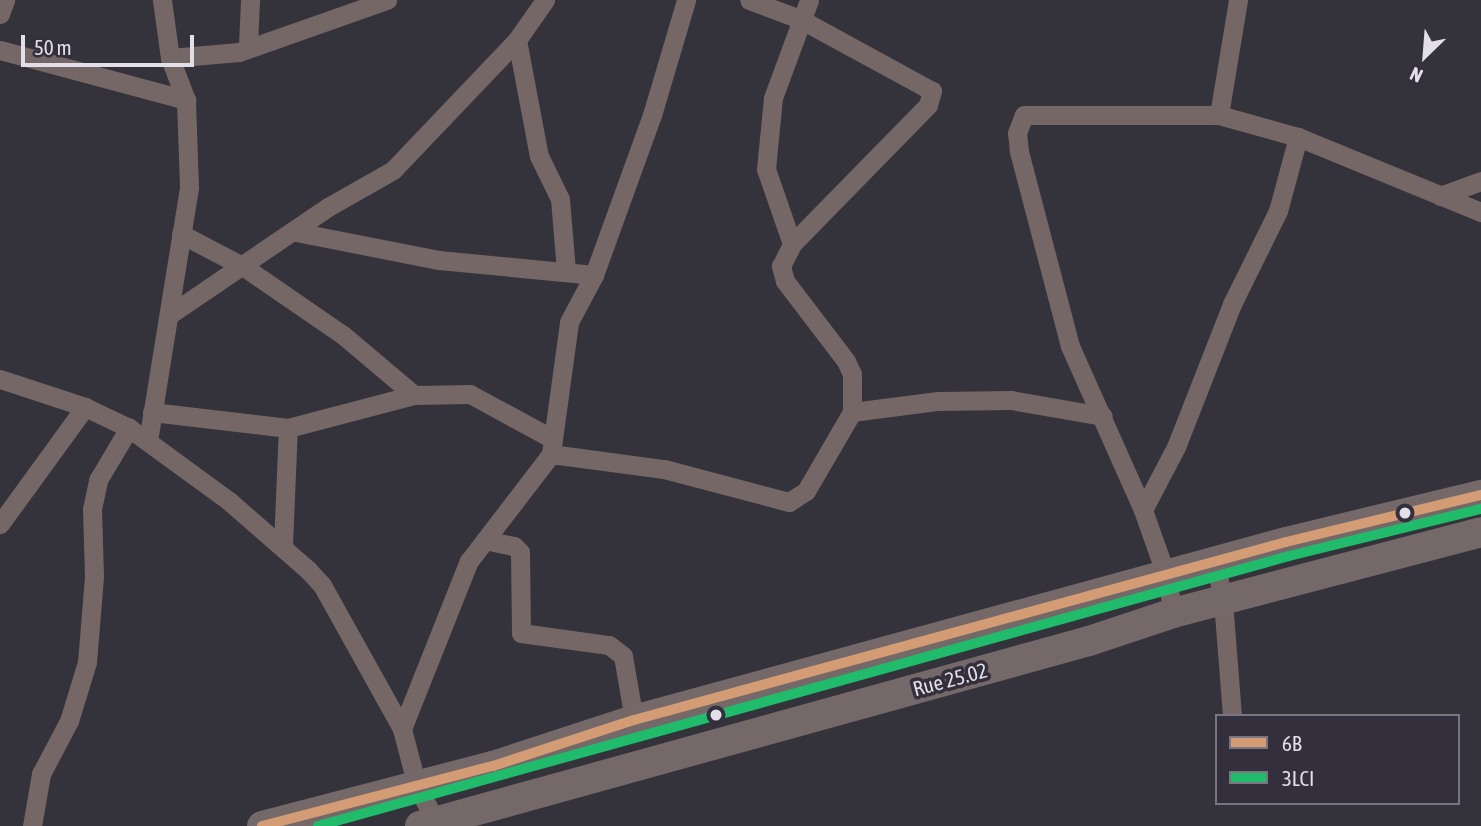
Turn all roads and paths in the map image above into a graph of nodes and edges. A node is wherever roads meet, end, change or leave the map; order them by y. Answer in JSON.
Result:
{"nodes":[{"id":1,"x":5,"y":0,"type":"edge"},
{"id":2,"x":162,"y":0,"type":"edge"},
{"id":3,"x":250,"y":0,"type":"edge"},
{"id":4,"x":387,"y":0,"type":"edge"},
{"id":5,"x":545,"y":0,"type":"edge"},
{"id":6,"x":686,"y":0,"type":"edge"},
{"id":7,"x":749,"y":0,"type":"edge"},
{"id":8,"x":809,"y":0,"type":"edge"},
{"id":9,"x":1238,"y":0,"type":"edge"},
{"id":10,"x":0,"y":14,"type":"edge"},
{"id":11,"x":800,"y":19,"type":"junction"},
{"id":12,"x":517,"y":40,"type":"junction"},
{"id":13,"x":248,"y":46,"type":"junction"},
{"id":14,"x":0,"y":50,"type":"edge"},
{"id":15,"x":170,"y":58,"type":"junction"},
{"id":16,"x":186,"y":100,"type":"junction"},
{"id":17,"x":1219,"y":115,"type":"junction"},
{"id":18,"x":1298,"y":137,"type":"junction"},
{"id":19,"x":1481,"y":181,"type":"edge"},
{"id":20,"x":1440,"y":196,"type":"junction"},
{"id":21,"x":1481,"y":212,"type":"edge"},
{"id":22,"x":296,"y":232,"type":"junction"},
{"id":23,"x":181,"y":234,"type":"junction"},
{"id":24,"x":792,"y":244,"type":"junction"},
{"id":25,"x":244,"y":267,"type":"junction"},
{"id":26,"x":566,"y":271,"type":"junction"},
{"id":27,"x":594,"y":275,"type":"junction"},
{"id":28,"x":169,"y":315,"type":"junction"},
{"id":29,"x":0,"y":379,"type":"edge"},
{"id":30,"x":414,"y":396,"type":"junction"},
{"id":31,"x":85,"y":407,"type":"junction"},
{"id":32,"x":152,"y":412,"type":"junction"},
{"id":33,"x":852,"y":412,"type":"junction"},
{"id":34,"x":1103,"y":416,"type":"junction"},
{"id":35,"x":129,"y":428,"type":"junction"},
{"id":36,"x":288,"y":428,"type":"junction"},
{"id":37,"x":148,"y":441,"type":"junction"},
{"id":38,"x":551,"y":446,"type":"junction"},
{"id":39,"x":1481,"y":495,"type":"edge"},
{"id":40,"x":1143,"y":510,"type":"junction"},
{"id":41,"x":0,"y":524,"type":"edge"},
{"id":42,"x":1481,"y":532,"type":"edge"},
{"id":43,"x":485,"y":540,"type":"junction"},
{"id":44,"x":283,"y":545,"type":"junction"},
{"id":45,"x":1214,"y":562,"type":"junction"},
{"id":46,"x":1166,"y":575,"type":"junction"},
{"id":47,"x":1223,"y":601,"type":"junction"},
{"id":48,"x":1173,"y":613,"type":"junction"},
{"id":49,"x":1232,"y":714,"type":"edge"},
{"id":50,"x":634,"y":720,"type":"junction"},
{"id":51,"x":402,"y":729,"type":"junction"},
{"id":52,"x":417,"y":786,"type":"junction"},
{"id":53,"x":428,"y":824,"type":"edge"},
{"id":54,"x":32,"y":826,"type":"edge"},
{"id":55,"x":262,"y":826,"type":"edge"}],
"edges":[{"from":1,"to":10,"type":"street"},
{"from":2,"to":15,"type":"street"},
{"from":3,"to":13,"type":"street"},
{"from":4,"to":13,"type":"street"},
{"from":5,"to":12,"type":"street"},
{"from":6,"to":27,"type":"street"},
{"from":7,"to":11,"type":"street"},
{"from":8,"to":11,"type":"street"},
{"from":9,"to":17,"type":"street"},
{"from":11,"to":24,"type":"street"},
{"from":11,"to":24,"type":"street"},
{"from":12,"to":22,"type":"street"},
{"from":12,"to":26,"type":"street"},
{"from":13,"to":15,"type":"street"},
{"from":14,"to":16,"type":"street"},
{"from":15,"to":16,"type":"street"},
{"from":16,"to":23,"type":"street"},
{"from":17,"to":18,"type":"street"},
{"from":17,"to":34,"type":"street"},
{"from":18,"to":20,"type":"street"},
{"from":18,"to":40,"type":"street"},
{"from":19,"to":20,"type":"street"},
{"from":20,"to":21,"type":"street"},
{"from":22,"to":25,"type":"street"},
{"from":22,"to":26,"type":"street"},
{"from":23,"to":25,"type":"street"},
{"from":23,"to":28,"type":"street"},
{"from":24,"to":33,"type":"street"},
{"from":25,"to":28,"type":"street"},
{"from":25,"to":30,"type":"street"},
{"from":26,"to":27,"type":"street"},
{"from":27,"to":38,"type":"street"},
{"from":28,"to":32,"type":"street"},
{"from":29,"to":31,"type":"street"},
{"from":30,"to":36,"type":"street"},
{"from":30,"to":38,"type":"street"},
{"from":31,"to":35,"type":"street"},
{"from":31,"to":41,"type":"street"},
{"from":32,"to":36,"type":"street"},
{"from":32,"to":37,"type":"street"},
{"from":33,"to":34,"type":"street"},
{"from":33,"to":38,"type":"street"},
{"from":34,"to":40,"type":"street"},
{"from":35,"to":37,"type":"street"},
{"from":35,"to":54,"type":"street"},
{"from":36,"to":44,"type":"street"},
{"from":37,"to":44,"type":"street"},
{"from":38,"to":43,"type":"street"},
{"from":39,"to":45,"type":"main road"},
{"from":40,"to":46,"type":"street"},
{"from":42,"to":47,"type":"main road","name":"Rue 25.02"},
{"from":43,"to":50,"type":"street"},
{"from":43,"to":51,"type":"street"},
{"from":44,"to":51,"type":"street"},
{"from":45,"to":46,"type":"main road"},
{"from":45,"to":47,"type":"street"},
{"from":46,"to":48,"type":"street"},
{"from":46,"to":50,"type":"main road"},
{"from":47,"to":48,"type":"main road","name":"Rue 25.02"},
{"from":47,"to":49,"type":"street"},
{"from":48,"to":53,"type":"main road","name":"Rue 25.02"},
{"from":50,"to":52,"type":"main road"},
{"from":51,"to":52,"type":"street"},
{"from":52,"to":53,"type":"street"},
{"from":52,"to":55,"type":"main road"}]}
